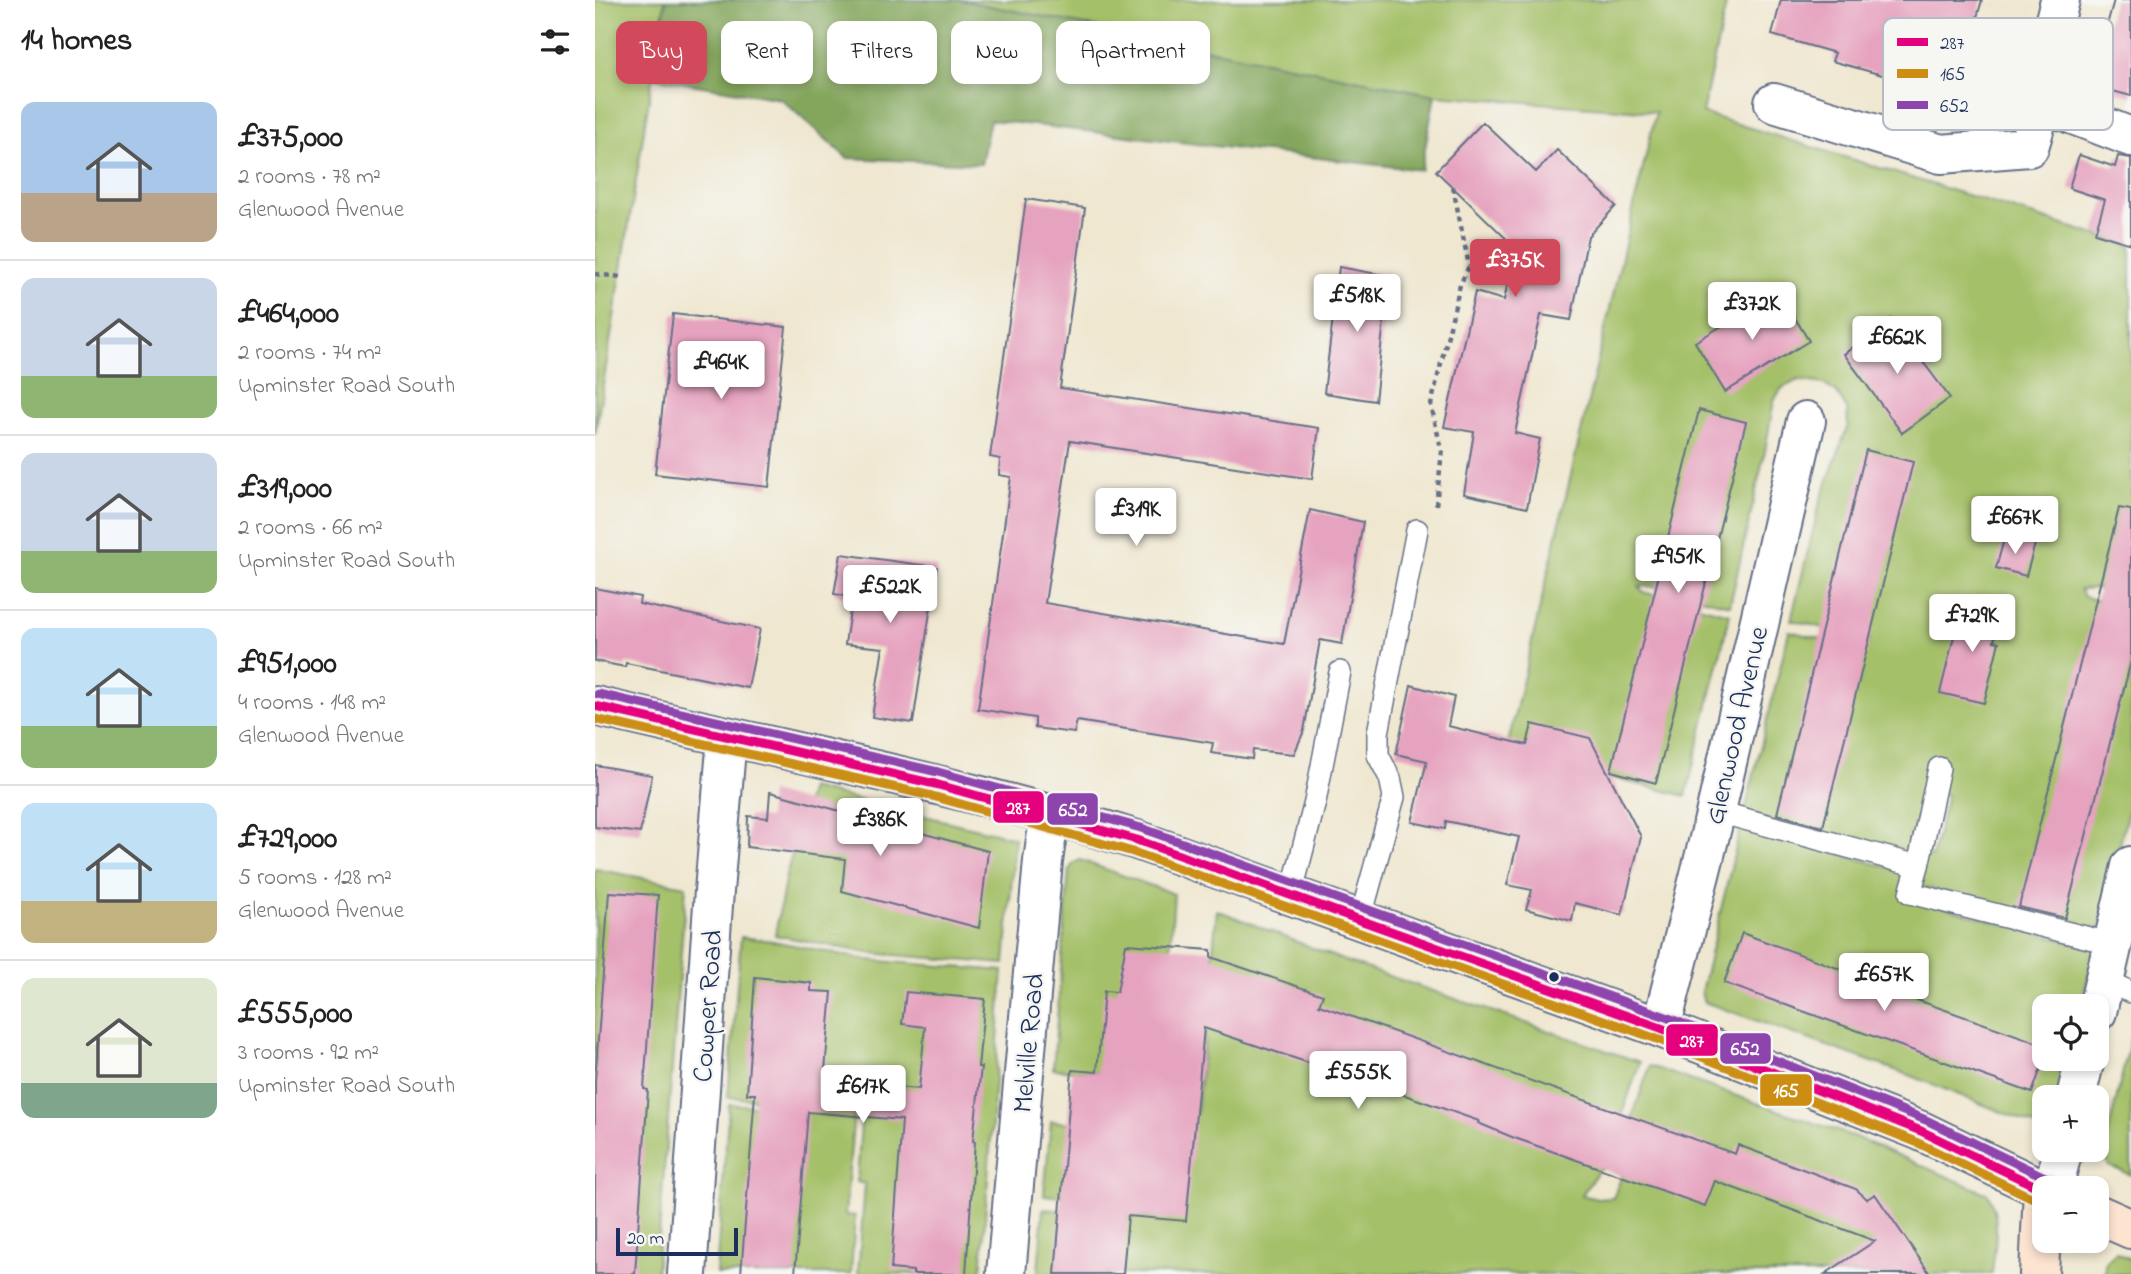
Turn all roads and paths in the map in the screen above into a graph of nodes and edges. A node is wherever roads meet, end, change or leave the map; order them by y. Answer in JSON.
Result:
{"nodes":[{"id":1,"x":2060,"y":0,"type":"edge"},
{"id":2,"x":2056,"y":18,"type":"edge"},
{"id":3,"x":1774,"y":103,"type":"dead end"},
{"id":4,"x":2042,"y":130,"type":"edge"},
{"id":5,"x":2113,"y":130,"type":"edge"},
{"id":6,"x":2131,"y":137,"type":"edge"},
{"id":7,"x":1453,"y":187,"type":"dead end"},
{"id":8,"x":1556,"y":246,"type":"dead end"},
{"id":9,"x":1528,"y":256,"type":"junction"},
{"id":10,"x":1469,"y":266,"type":"junction"},
{"id":11,"x":595,"y":274,"type":"edge"},
{"id":12,"x":621,"y":277,"type":"dead end"},
{"id":13,"x":1555,"y":281,"type":"dead end"},
{"id":14,"x":1807,"y":421,"type":"dead end"},
{"id":15,"x":1417,"y":530,"type":"joint"},
{"id":16,"x":1340,"y":672,"type":"dead end"},
{"id":17,"x":595,"y":706,"type":"edge"},
{"id":18,"x":727,"y":737,"type":"junction"},
{"id":19,"x":1939,"y":768,"type":"dead end"},
{"id":20,"x":1715,"y":811,"type":"junction"},
{"id":21,"x":1050,"y":813,"type":"junction"},
{"id":22,"x":1918,"y":866,"type":"junction"},
{"id":23,"x":2131,"y":866,"type":"edge"},
{"id":24,"x":1291,"y":895,"type":"junction"},
{"id":25,"x":1360,"y":920,"type":"junction"},
{"id":26,"x":2113,"y":944,"type":"junction"},
{"id":27,"x":2111,"y":995,"type":"edge"},
{"id":28,"x":1661,"y":1027,"type":"junction"},
{"id":29,"x":2032,"y":1182,"type":"edge"},
{"id":30,"x":2109,"y":1219,"type":"edge"},
{"id":31,"x":2131,"y":1229,"type":"edge"},
{"id":32,"x":2041,"y":1253,"type":"edge"},
{"id":33,"x":687,"y":1274,"type":"edge"},
{"id":34,"x":1006,"y":1274,"type":"edge"},
{"id":35,"x":2039,"y":1274,"type":"edge"}],
"edges":[{"from":1,"to":2,"type":"street"},
{"from":3,"to":4,"type":"street"},
{"from":5,"to":6,"type":"street"},
{"from":7,"to":10,"type":"path"},
{"from":8,"to":9,"type":"path"},
{"from":9,"to":10,"type":"path"},
{"from":9,"to":13,"type":"path"},
{"from":10,"to":15,"type":"path"},
{"from":11,"to":12,"type":"path"},
{"from":14,"to":20,"type":"street","name":"Glenwood Avenue"},
{"from":15,"to":25,"type":"lane"},
{"from":16,"to":24,"type":"lane"},
{"from":17,"to":18,"type":"street"},
{"from":18,"to":21,"type":"street"},
{"from":18,"to":33,"type":"street","name":"Cowper Road"},
{"from":19,"to":22,"type":"lane"},
{"from":20,"to":22,"type":"lane"},
{"from":20,"to":28,"type":"street","name":"Glenwood Avenue"},
{"from":21,"to":24,"type":"street"},
{"from":21,"to":34,"type":"street","name":"Melville Road"},
{"from":22,"to":26,"type":"lane"},
{"from":23,"to":26,"type":"street"},
{"from":24,"to":25,"type":"street"},
{"from":25,"to":28,"type":"street"},
{"from":26,"to":27,"type":"street"},
{"from":28,"to":29,"type":"street"},
{"from":30,"to":31,"type":"street"},
{"from":32,"to":35,"type":"street"}]}
